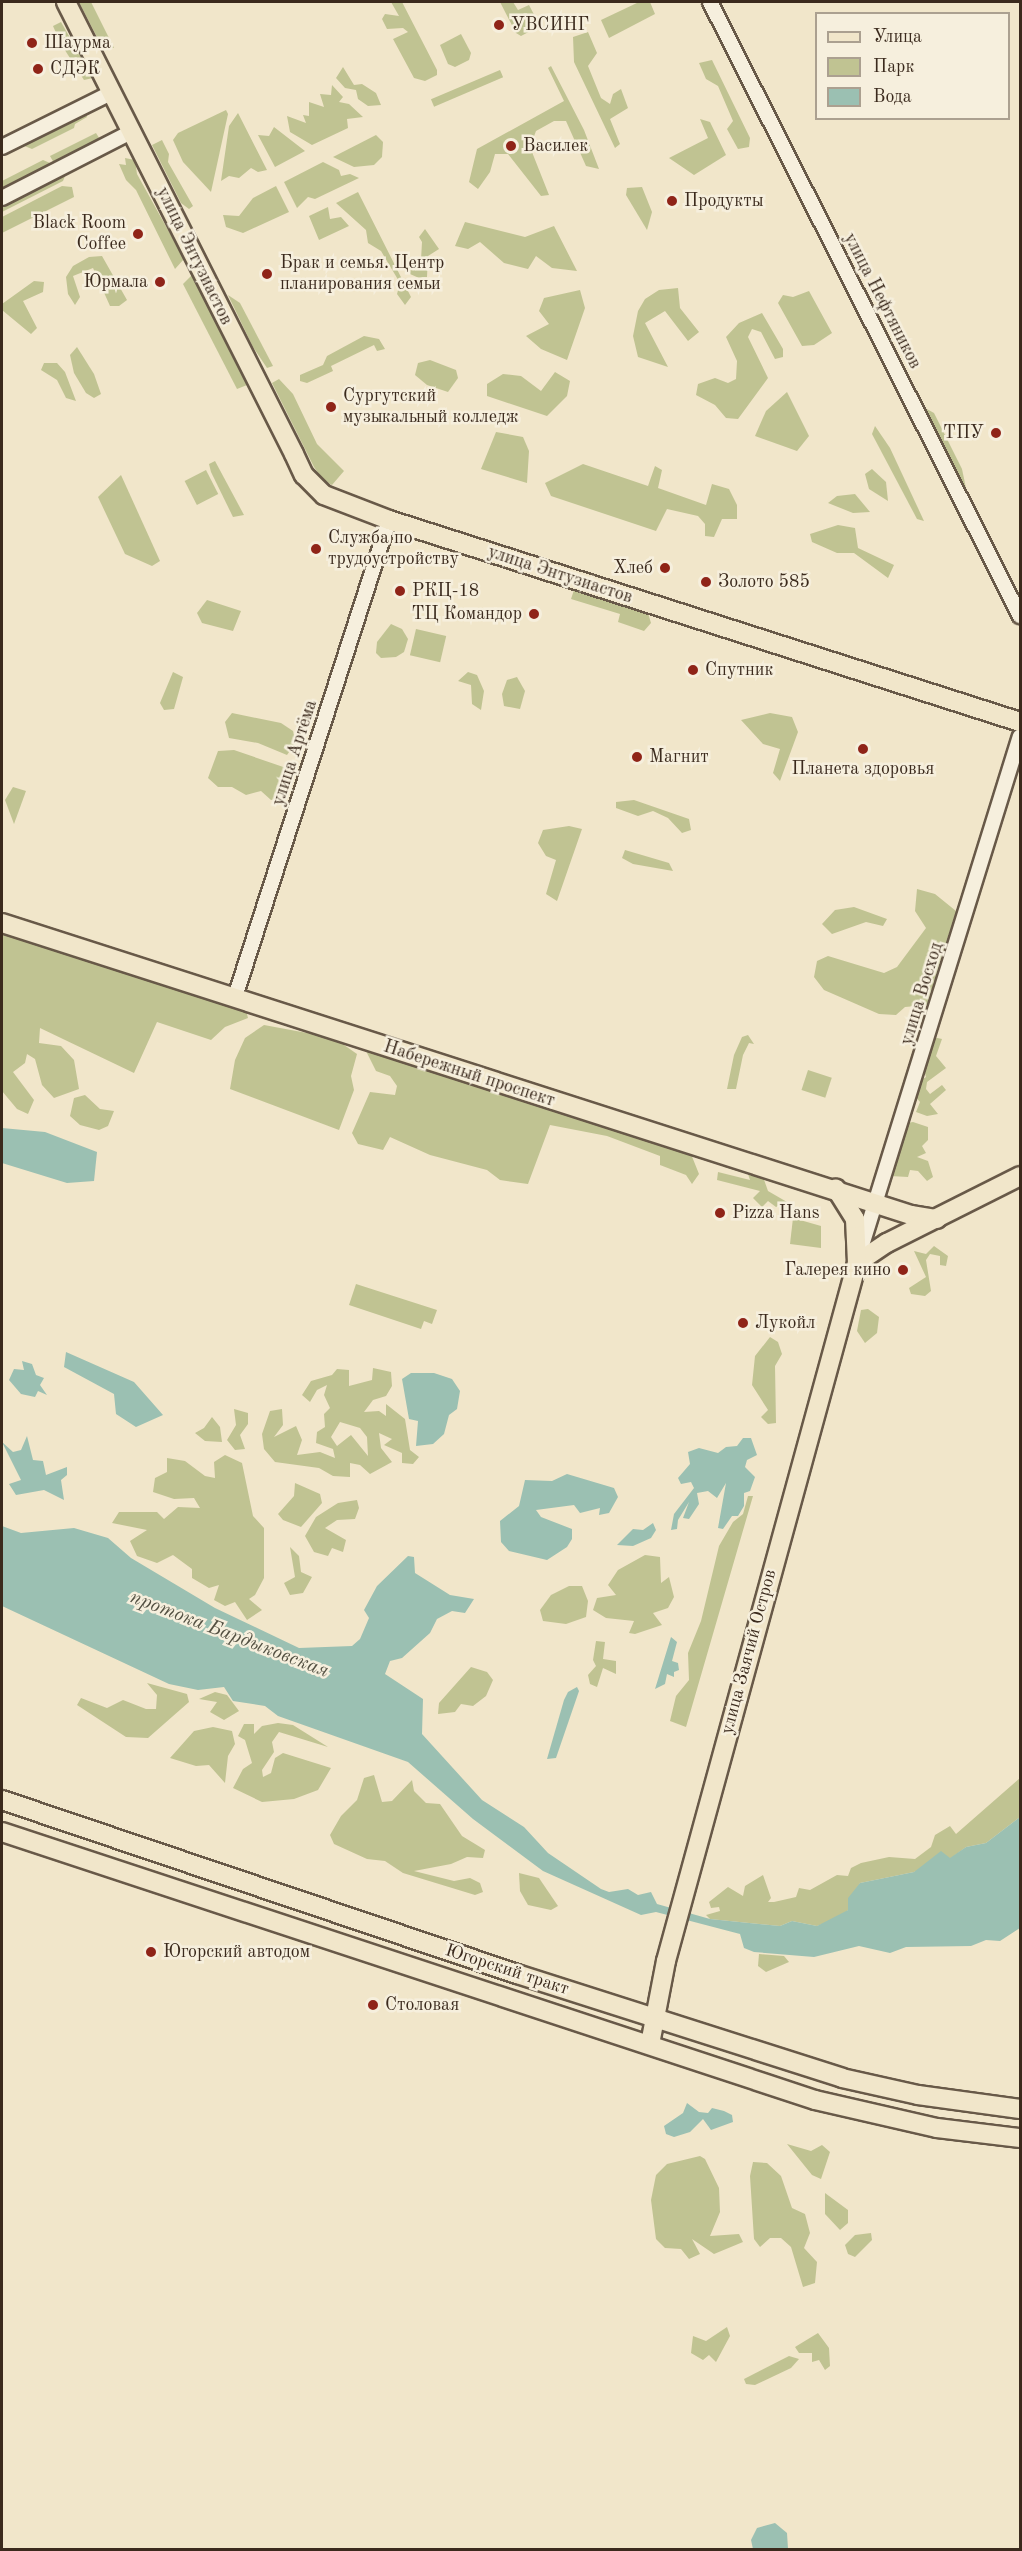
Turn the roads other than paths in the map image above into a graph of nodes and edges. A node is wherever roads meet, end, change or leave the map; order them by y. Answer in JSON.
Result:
{"nodes":[{"id":1,"x":66,"y":2,"type":"edge"},
{"id":2,"x":710,"y":2,"type":"edge"},
{"id":3,"x":113,"y":92,"type":"junction"},
{"id":4,"x":133,"y":131,"type":"junction"},
{"id":5,"x":2,"y":147,"type":"edge"},
{"id":6,"x":2,"y":198,"type":"edge"},
{"id":7,"x":389,"y":520,"type":"junction"},
{"id":8,"x":1020,"y":616,"type":"edge"},
{"id":9,"x":1020,"y":722,"type":"edge"},
{"id":10,"x":1020,"y":736,"type":"edge"},
{"id":11,"x":2,"y":923,"type":"edge"},
{"id":12,"x":235,"y":997,"type":"junction"},
{"id":13,"x":1020,"y":1176,"type":"edge"},
{"id":14,"x":836,"y":1190,"type":"junction"},
{"id":15,"x":876,"y":1204,"type":"junction"},
{"id":16,"x":937,"y":1219,"type":"junction"},
{"id":17,"x":857,"y":1263,"type":"junction"},
{"id":18,"x":2,"y":1800,"type":"edge"},
{"id":19,"x":2,"y":1832,"type":"edge"},
{"id":20,"x":655,"y":2016,"type":"junction"},
{"id":21,"x":650,"y":2044,"type":"junction"},
{"id":22,"x":1020,"y":2109,"type":"edge"},
{"id":23,"x":1020,"y":2138,"type":"edge"}],
"edges":[{"from":1,"to":3,"type":"main road","name":"улица Энтузиастов"},
{"from":2,"to":8,"type":"street","name":"улица Нефтяников"},
{"from":3,"to":4,"type":"main road","name":"улица Энтузиастов"},
{"from":3,"to":5,"type":"street"},
{"from":4,"to":6,"type":"street"},
{"from":4,"to":7,"type":"main road","name":"улица Энтузиастов"},
{"from":7,"to":9,"type":"main road","name":"улица Энтузиастов"},
{"from":7,"to":12,"type":"street","name":"улица Артёма"},
{"from":10,"to":15,"type":"street","name":"улица Восход"},
{"from":11,"to":12,"type":"main road","name":"Набережный проспект"},
{"from":12,"to":14,"type":"main road","name":"Набережный проспект"},
{"from":13,"to":16,"type":"main road"},
{"from":14,"to":15,"type":"main road","name":"Набережный проспект"},
{"from":14,"to":17,"type":"main road","name":"улица Заячий Остров"},
{"from":15,"to":16,"type":"main road","name":"Набережный проспект"},
{"from":15,"to":17,"type":"street","name":"улица Восход"},
{"from":16,"to":17,"type":"main road"},
{"from":17,"to":20,"type":"main road","name":"улица Заячий Остров"},
{"from":18,"to":20,"type":"main road","name":"Югорский тракт"},
{"from":19,"to":21,"type":"main road","name":"Югорский тракт"},
{"from":20,"to":21,"type":"main road","name":"улица Заячий Остров"},
{"from":20,"to":22,"type":"main road","name":"Югорский тракт"},
{"from":21,"to":23,"type":"main road","name":"Югорский тракт"}]}
